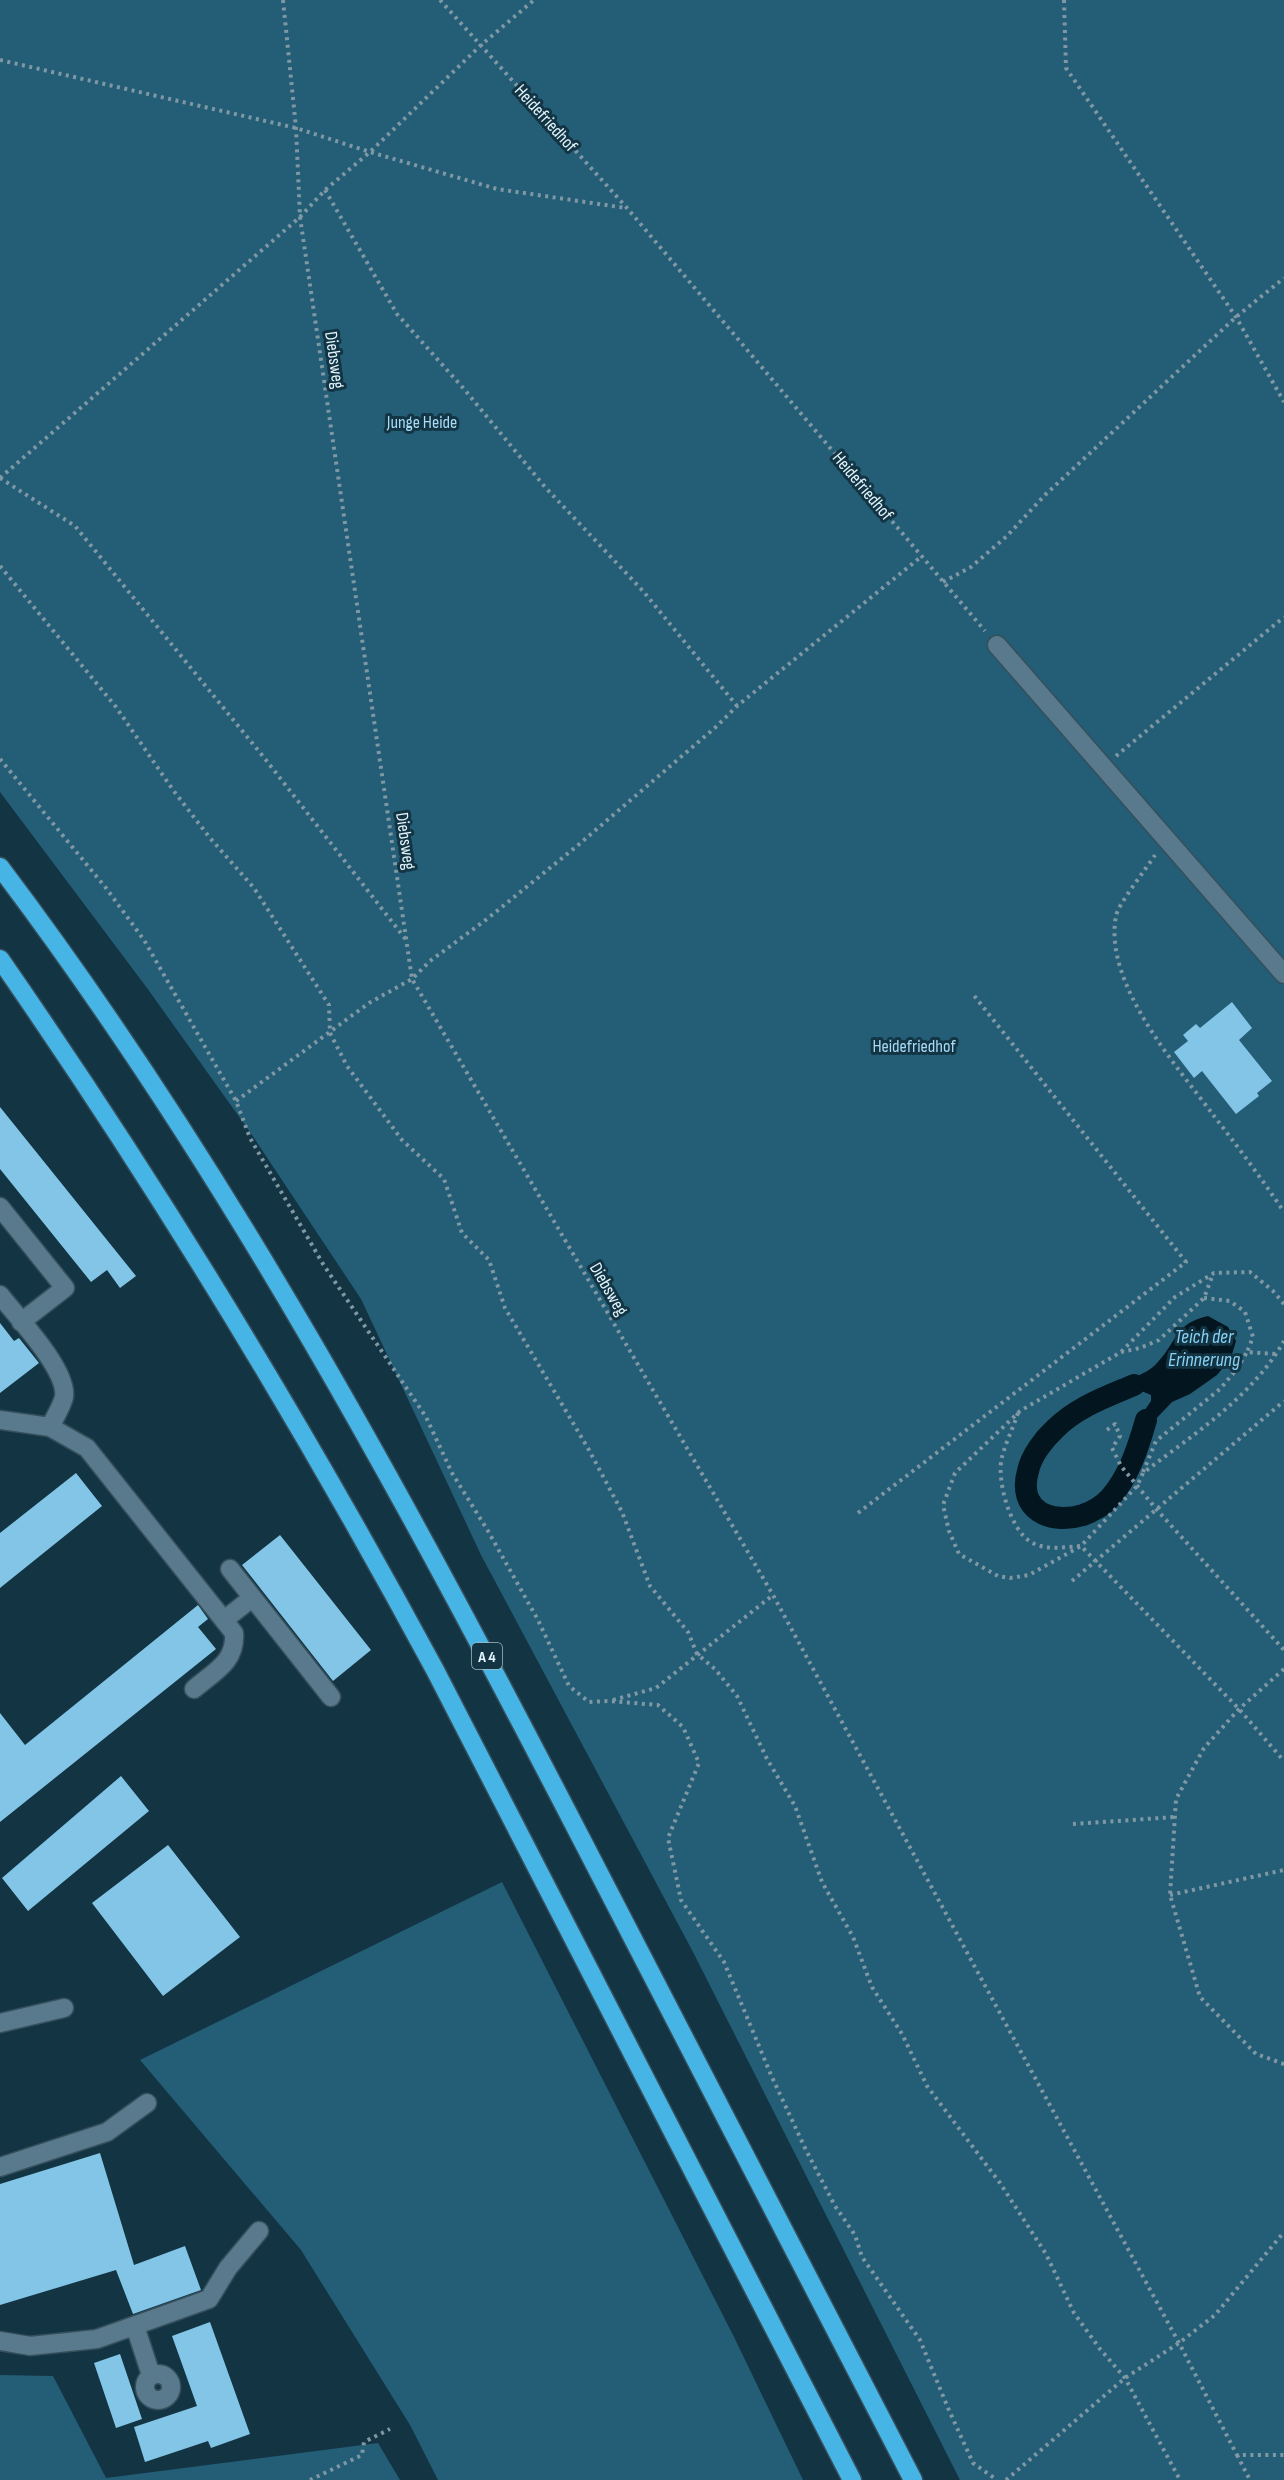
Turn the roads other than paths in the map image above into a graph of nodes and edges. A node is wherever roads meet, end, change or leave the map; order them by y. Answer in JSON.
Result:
{"nodes":[{"id":1,"x":997,"y":645,"type":"road end"},
{"id":2,"x":0,"y":867,"type":"edge"},
{"id":3,"x":0,"y":959,"type":"edge"},
{"id":4,"x":1284,"y":974,"type":"edge"},
{"id":5,"x":0,"y":1207,"type":"edge"},
{"id":6,"x":0,"y":1295,"type":"edge"},
{"id":7,"x":21,"y":1322,"type":"junction"},
{"id":8,"x":0,"y":1420,"type":"edge"},
{"id":9,"x":50,"y":1426,"type":"junction"},
{"id":10,"x":230,"y":1569,"type":"dead end"},
{"id":11,"x":252,"y":1598,"type":"junction"},
{"id":12,"x":224,"y":1620,"type":"junction"},
{"id":13,"x":194,"y":1689,"type":"dead end"},
{"id":14,"x":331,"y":1697,"type":"dead end"},
{"id":15,"x":64,"y":2008,"type":"dead end"},
{"id":16,"x":0,"y":2023,"type":"edge"},
{"id":17,"x":147,"y":2103,"type":"dead end"},
{"id":18,"x":0,"y":2167,"type":"edge"},
{"id":19,"x":259,"y":2231,"type":"dead end"},
{"id":20,"x":135,"y":2326,"type":"junction"},
{"id":21,"x":0,"y":2342,"type":"edge"},
{"id":22,"x":151,"y":2375,"type":"dead end"},
{"id":23,"x":852,"y":2480,"type":"edge"},
{"id":24,"x":913,"y":2480,"type":"edge"}],
"edges":[{"from":1,"to":4,"type":"street"},
{"from":2,"to":24,"type":"highway","number":"A 4"},
{"from":3,"to":23,"type":"highway"},
{"from":5,"to":7,"type":"street"},
{"from":6,"to":7,"type":"street"},
{"from":7,"to":9,"type":"street"},
{"from":8,"to":9,"type":"street"},
{"from":9,"to":12,"type":"street"},
{"from":10,"to":11,"type":"street"},
{"from":11,"to":12,"type":"street"},
{"from":11,"to":14,"type":"street"},
{"from":12,"to":13,"type":"street"},
{"from":15,"to":16,"type":"street"},
{"from":17,"to":18,"type":"street"},
{"from":19,"to":20,"type":"street"},
{"from":20,"to":21,"type":"street"},
{"from":20,"to":22,"type":"street"}]}
